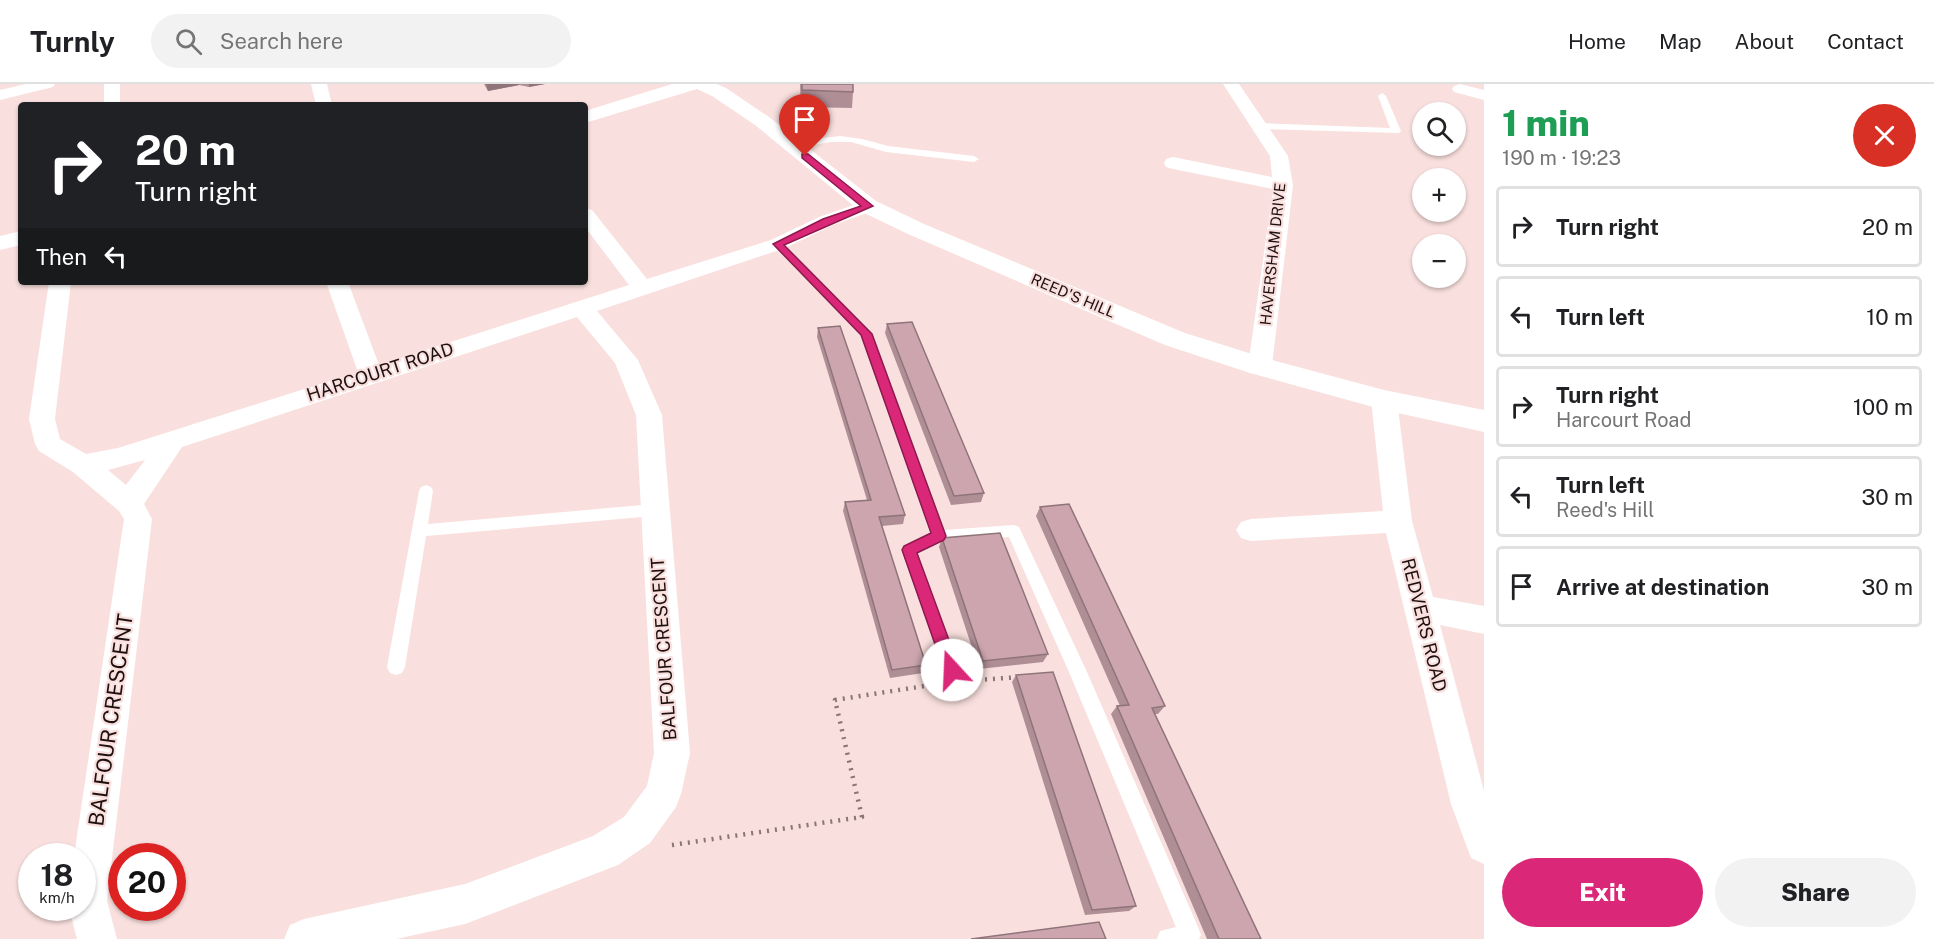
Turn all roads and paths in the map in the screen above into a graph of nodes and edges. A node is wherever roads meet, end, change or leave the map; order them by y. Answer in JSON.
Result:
{"nodes":[{"id":1,"x":47,"y":84,"type":"edge"},
{"id":2,"x":112,"y":84,"type":"edge"},
{"id":3,"x":319,"y":84,"type":"edge"},
{"id":4,"x":692,"y":84,"type":"edge"},
{"id":5,"x":702,"y":84,"type":"edge"},
{"id":6,"x":1231,"y":84,"type":"edge"},
{"id":7,"x":1460,"y":89,"type":"dead end"},
{"id":8,"x":0,"y":95,"type":"edge"},
{"id":9,"x":1484,"y":95,"type":"edge"},
{"id":10,"x":1382,"y":96,"type":"dead end"},
{"id":11,"x":112,"y":102,"type":"edge"},
{"id":12,"x":323,"y":102,"type":"edge"},
{"id":13,"x":588,"y":116,"type":"edge"},
{"id":14,"x":1259,"y":126,"type":"junction"},
{"id":15,"x":1396,"y":131,"type":"junction"},
{"id":16,"x":1401,"y":143,"type":"dead end"},
{"id":17,"x":794,"y":146,"type":"junction"},
{"id":18,"x":974,"y":159,"type":"dead end"},
{"id":19,"x":1173,"y":163,"type":"dead end"},
{"id":20,"x":1283,"y":185,"type":"junction"},
{"id":21,"x":868,"y":206,"type":"junction"},
{"id":22,"x":588,"y":218,"type":"edge"},
{"id":23,"x":18,"y":239,"type":"edge"},
{"id":24,"x":0,"y":243,"type":"edge"},
{"id":25,"x":778,"y":244,"type":"junction"},
{"id":26,"x":60,"y":285,"type":"edge"},
{"id":27,"x":338,"y":285,"type":"edge"},
{"id":28,"x":643,"y":288,"type":"junction"},
{"id":29,"x":582,"y":308,"type":"junction"},
{"id":30,"x":1260,"y":366,"type":"junction"},
{"id":31,"x":371,"y":375,"type":"junction"},
{"id":32,"x":1384,"y":400,"type":"junction"},
{"id":33,"x":1484,"y":421,"type":"edge"},
{"id":34,"x":173,"y":440,"type":"junction"},
{"id":35,"x":83,"y":465,"type":"junction"},
{"id":36,"x":426,"y":491,"type":"dead end"},
{"id":37,"x":129,"y":503,"type":"junction"},
{"id":38,"x":654,"y":510,"type":"junction"},
{"id":39,"x":1398,"y":521,"type":"junction"},
{"id":40,"x":1251,"y":530,"type":"dead end"},
{"id":41,"x":419,"y":531,"type":"junction"},
{"id":42,"x":939,"y":536,"type":"junction"},
{"id":43,"x":1420,"y":608,"type":"junction"},
{"id":44,"x":1484,"y":620,"type":"edge"},
{"id":45,"x":396,"y":667,"type":"dead end"},
{"id":46,"x":954,"y":676,"type":"junction"},
{"id":47,"x":1022,"y":676,"type":"edge"},
{"id":48,"x":637,"y":830,"type":"junction"},
{"id":49,"x":1484,"y":845,"type":"edge"},
{"id":50,"x":376,"y":931,"type":"edge"},
{"id":51,"x":97,"y":939,"type":"edge"},
{"id":52,"x":304,"y":939,"type":"edge"},
{"id":53,"x":1168,"y":939,"type":"edge"}],
"edges":[{"from":1,"to":8,"type":"street"},
{"from":2,"to":11,"type":"street"},
{"from":3,"to":12,"type":"street"},
{"from":4,"to":13,"type":"street"},
{"from":5,"to":17,"type":"street","name":"REED'S HILL"},
{"from":6,"to":14,"type":"street","name":"HAVERSHAM DRIVE"},
{"from":7,"to":9,"type":"street"},
{"from":10,"to":15,"type":"lane"},
{"from":14,"to":15,"type":"lane"},
{"from":14,"to":20,"type":"street","name":"HAVERSHAM DRIVE"},
{"from":15,"to":16,"type":"lane"},
{"from":17,"to":18,"type":"lane"},
{"from":17,"to":21,"type":"street","name":"REED'S HILL"},
{"from":19,"to":20,"type":"street"},
{"from":20,"to":30,"type":"street","name":"HAVERSHAM DRIVE"},
{"from":21,"to":25,"type":"street","name":"HARCOURT ROAD"},
{"from":21,"to":30,"type":"street","name":"REED'S HILL"},
{"from":22,"to":28,"type":"street"},
{"from":23,"to":24,"type":"street"},
{"from":25,"to":28,"type":"street","name":"HARCOURT ROAD"},
{"from":25,"to":42,"type":"lane"},
{"from":26,"to":35,"type":"street"},
{"from":27,"to":31,"type":"street"},
{"from":28,"to":29,"type":"street","name":"HARCOURT ROAD"},
{"from":29,"to":31,"type":"street","name":"HARCOURT ROAD"},
{"from":29,"to":38,"type":"street","name":"BALFOUR CRESCENT"},
{"from":30,"to":32,"type":"street","name":"REED'S HILL"},
{"from":31,"to":34,"type":"street","name":"HARCOURT ROAD"},
{"from":32,"to":33,"type":"street","name":"REED'S HILL"},
{"from":32,"to":39,"type":"street","name":"REDVERS ROAD"},
{"from":34,"to":35,"type":"street","name":"HARCOURT ROAD"},
{"from":34,"to":37,"type":"street"},
{"from":35,"to":37,"type":"street"},
{"from":36,"to":41,"type":"lane"},
{"from":37,"to":51,"type":"street","name":"BALFOUR CRESCENT"},
{"from":38,"to":41,"type":"lane"},
{"from":38,"to":48,"type":"street","name":"BALFOUR CRESCENT"},
{"from":39,"to":40,"type":"street"},
{"from":39,"to":43,"type":"street","name":"REDVERS ROAD"},
{"from":41,"to":45,"type":"lane"},
{"from":42,"to":46,"type":"lane"},
{"from":42,"to":53,"type":"lane"},
{"from":43,"to":44,"type":"street"},
{"from":43,"to":49,"type":"street","name":"REDVERS ROAD"},
{"from":46,"to":47,"type":"path"},
{"from":46,"to":48,"type":"path"},
{"from":48,"to":50,"type":"street","name":"BALFOUR CRESCENT"},
{"from":50,"to":52,"type":"street","name":"BALFOUR CRESCENT"}]}
